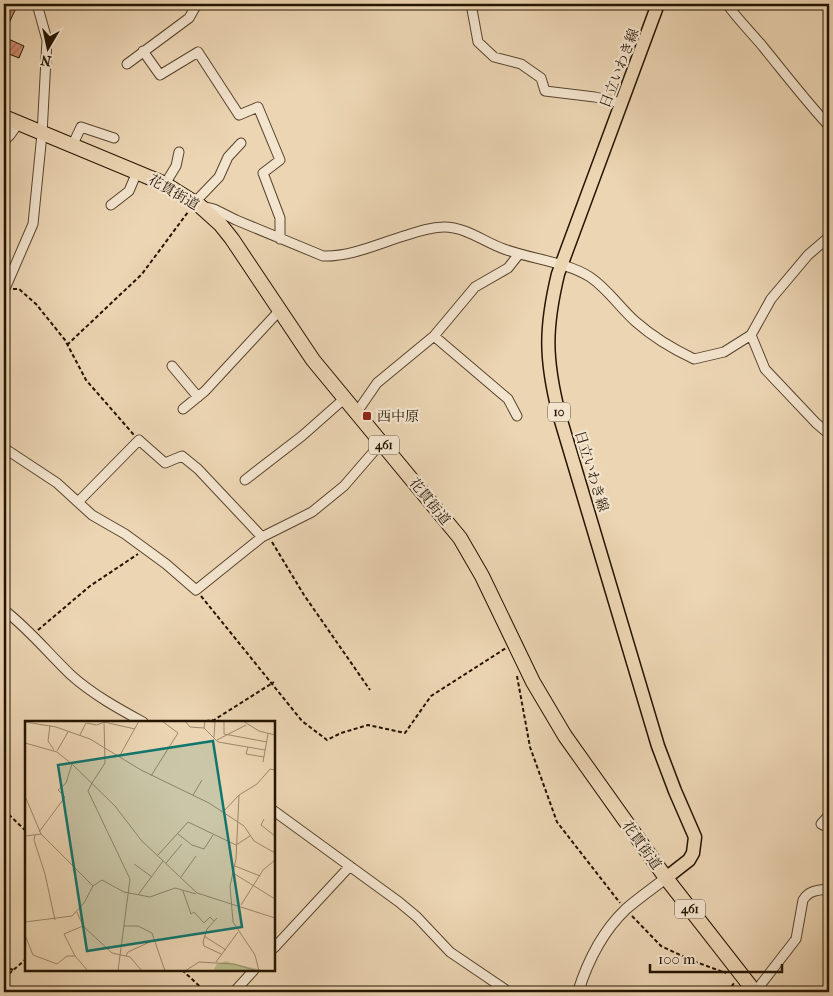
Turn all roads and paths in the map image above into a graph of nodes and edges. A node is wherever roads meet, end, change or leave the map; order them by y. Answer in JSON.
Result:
{"nodes":[{"id":1,"x":37,"y":4,"type":"edge"},
{"id":2,"x":197,"y":4,"type":"edge"},
{"id":3,"x":471,"y":4,"type":"edge"},
{"id":4,"x":658,"y":4,"type":"edge"},
{"id":5,"x":727,"y":4,"type":"edge"},
{"id":6,"x":143,"y":52,"type":"junction"},
{"id":7,"x":127,"y":64,"type":"dead end"},
{"id":8,"x":621,"y":102,"type":"junction"},
{"id":9,"x":4,"y":117,"type":"edge"},
{"id":10,"x":18,"y":124,"type":"junction"},
{"id":11,"x":829,"y":126,"type":"edge"},
{"id":12,"x":42,"y":134,"type":"junction"},
{"id":13,"x":114,"y":138,"type":"dead end"},
{"id":14,"x":4,"y":141,"type":"edge"},
{"id":15,"x":241,"y":144,"type":"dead end"},
{"id":16,"x":72,"y":146,"type":"junction"},
{"id":17,"x":179,"y":152,"type":"dead end"},
{"id":18,"x":137,"y":172,"type":"junction"},
{"id":19,"x":165,"y":184,"type":"junction"},
{"id":20,"x":198,"y":204,"type":"junction"},
{"id":21,"x":111,"y":205,"type":"dead end"},
{"id":22,"x":829,"y":237,"type":"edge"},
{"id":23,"x":280,"y":239,"type":"junction"},
{"id":24,"x":519,"y":254,"type":"junction"},
{"id":25,"x":560,"y":266,"type":"junction"},
{"id":26,"x":4,"y":289,"type":"edge"},
{"id":27,"x":280,"y":310,"type":"junction"},
{"id":28,"x":750,"y":335,"type":"junction"},
{"id":29,"x":434,"y":336,"type":"junction"},
{"id":30,"x":67,"y":345,"type":"junction"},
{"id":31,"x":172,"y":366,"type":"dead end"},
{"id":32,"x":198,"y":397,"type":"junction"},
{"id":33,"x":345,"y":398,"type":"junction"},
{"id":34,"x":183,"y":409,"type":"dead end"},
{"id":35,"x":357,"y":412,"type":"junction"},
{"id":36,"x":517,"y":416,"type":"dead end"},
{"id":37,"x":829,"y":434,"type":"edge"},
{"id":38,"x":138,"y":440,"type":"junction"},
{"id":39,"x":382,"y":442,"type":"junction"},
{"id":40,"x":4,"y":448,"type":"edge"},
{"id":41,"x":245,"y":480,"type":"dead end"},
{"id":42,"x":78,"y":502,"type":"junction"},
{"id":43,"x":265,"y":536,"type":"junction"},
{"id":44,"x":146,"y":549,"type":"junction"},
{"id":45,"x":196,"y":590,"type":"junction"},
{"id":46,"x":5,"y":613,"type":"edge"},
{"id":47,"x":32,"y":634,"type":"junction"},
{"id":48,"x":514,"y":642,"type":"junction"},
{"id":49,"x":516,"y":669,"type":"dead end"},
{"id":50,"x":274,"y":682,"type":"dead end"},
{"id":51,"x":370,"y":690,"type":"dead end"},
{"id":52,"x":141,"y":721,"type":"edge"},
{"id":53,"x":206,"y":721,"type":"edge"},
{"id":54,"x":4,"y":810,"type":"edge"},
{"id":55,"x":275,"y":812,"type":"edge"},
{"id":56,"x":829,"y":815,"type":"edge"},
{"id":57,"x":829,"y":828,"type":"edge"},
{"id":58,"x":25,"y":830,"type":"edge"},
{"id":59,"x":350,"y":866,"type":"junction"},
{"id":60,"x":666,"y":878,"type":"junction"},
{"id":61,"x":829,"y":889,"type":"edge"},
{"id":62,"x":626,"y":910,"type":"junction"},
{"id":63,"x":275,"y":947,"type":"edge"},
{"id":64,"x":25,"y":960,"type":"edge"},
{"id":65,"x":4,"y":966,"type":"edge"},
{"id":66,"x":14,"y":970,"type":"junction"},
{"id":67,"x":183,"y":971,"type":"edge"},
{"id":68,"x":253,"y":971,"type":"edge"},
{"id":69,"x":4,"y":978,"type":"edge"},
{"id":70,"x":206,"y":992,"type":"edge"},
{"id":71,"x":234,"y":992,"type":"edge"},
{"id":72,"x":507,"y":992,"type":"edge"},
{"id":73,"x":578,"y":992,"type":"edge"},
{"id":74,"x":728,"y":992,"type":"edge"},
{"id":75,"x":755,"y":992,"type":"edge"}],
"edges":[{"from":1,"to":12,"type":"street"},
{"from":2,"to":6,"type":"street"},
{"from":3,"to":8,"type":"street"},
{"from":4,"to":8,"type":"main road","name":"日立いわき線","number":"10"},
{"from":5,"to":11,"type":"street"},
{"from":6,"to":7,"type":"street"},
{"from":6,"to":23,"type":"street"},
{"from":8,"to":25,"type":"main road","name":"日立いわき線","number":"10"},
{"from":9,"to":10,"type":"highway","name":"花貫街道","number":"461"},
{"from":10,"to":12,"type":"highway","name":"花貫街道","number":"461"},
{"from":10,"to":14,"type":"street"},
{"from":12,"to":16,"type":"highway","name":"花貫街道","number":"461"},
{"from":12,"to":26,"type":"street"},
{"from":13,"to":16,"type":"street"},
{"from":15,"to":20,"type":"street"},
{"from":16,"to":18,"type":"highway","name":"花貫街道","number":"461"},
{"from":17,"to":19,"type":"street"},
{"from":18,"to":19,"type":"highway","name":"花貫街道","number":"461"},
{"from":18,"to":21,"type":"street"},
{"from":19,"to":20,"type":"highway","name":"花貫街道","number":"461"},
{"from":20,"to":23,"type":"street"},
{"from":20,"to":27,"type":"highway","name":"花貫街道","number":"461"},
{"from":20,"to":30,"type":"path"},
{"from":22,"to":28,"type":"street"},
{"from":23,"to":24,"type":"street"},
{"from":24,"to":25,"type":"street"},
{"from":24,"to":29,"type":"street"},
{"from":25,"to":28,"type":"street"},
{"from":25,"to":60,"type":"main road","name":"日立いわき線","number":"10"},
{"from":26,"to":30,"type":"path"},
{"from":27,"to":32,"type":"street"},
{"from":27,"to":33,"type":"highway","name":"花貫街道","number":"461"},
{"from":28,"to":37,"type":"street"},
{"from":29,"to":35,"type":"street"},
{"from":29,"to":36,"type":"street"},
{"from":30,"to":38,"type":"path"},
{"from":31,"to":32,"type":"street"},
{"from":32,"to":34,"type":"street"},
{"from":33,"to":35,"type":"highway","name":"花貫街道","number":"461"},
{"from":33,"to":41,"type":"street"},
{"from":35,"to":39,"type":"highway","name":"花貫街道","number":"461"},
{"from":38,"to":42,"type":"street"},
{"from":38,"to":43,"type":"street"},
{"from":39,"to":43,"type":"street"},
{"from":39,"to":48,"type":"highway","name":"花貫街道","number":"461"},
{"from":40,"to":42,"type":"street"},
{"from":42,"to":44,"type":"street"},
{"from":43,"to":45,"type":"street"},
{"from":43,"to":51,"type":"path"},
{"from":44,"to":45,"type":"street"},
{"from":44,"to":47,"type":"path"},
{"from":45,"to":48,"type":"path"},
{"from":46,"to":47,"type":"street"},
{"from":47,"to":52,"type":"street"},
{"from":48,"to":60,"type":"highway","name":"花貫街道","number":"461"},
{"from":49,"to":62,"type":"path"},
{"from":50,"to":53,"type":"path"},
{"from":54,"to":58,"type":"path"},
{"from":55,"to":59,"type":"street"},
{"from":56,"to":57,"type":"street"},
{"from":59,"to":63,"type":"street"},
{"from":59,"to":72,"type":"street"},
{"from":60,"to":62,"type":"street"},
{"from":60,"to":75,"type":"highway","name":"花貫街道","number":"461"},
{"from":61,"to":75,"type":"street"},
{"from":62,"to":73,"type":"street"},
{"from":62,"to":74,"type":"path"},
{"from":64,"to":66,"type":"path"},
{"from":65,"to":66,"type":"path"},
{"from":66,"to":69,"type":"path"},
{"from":67,"to":70,"type":"path"},
{"from":68,"to":71,"type":"street"}]}
